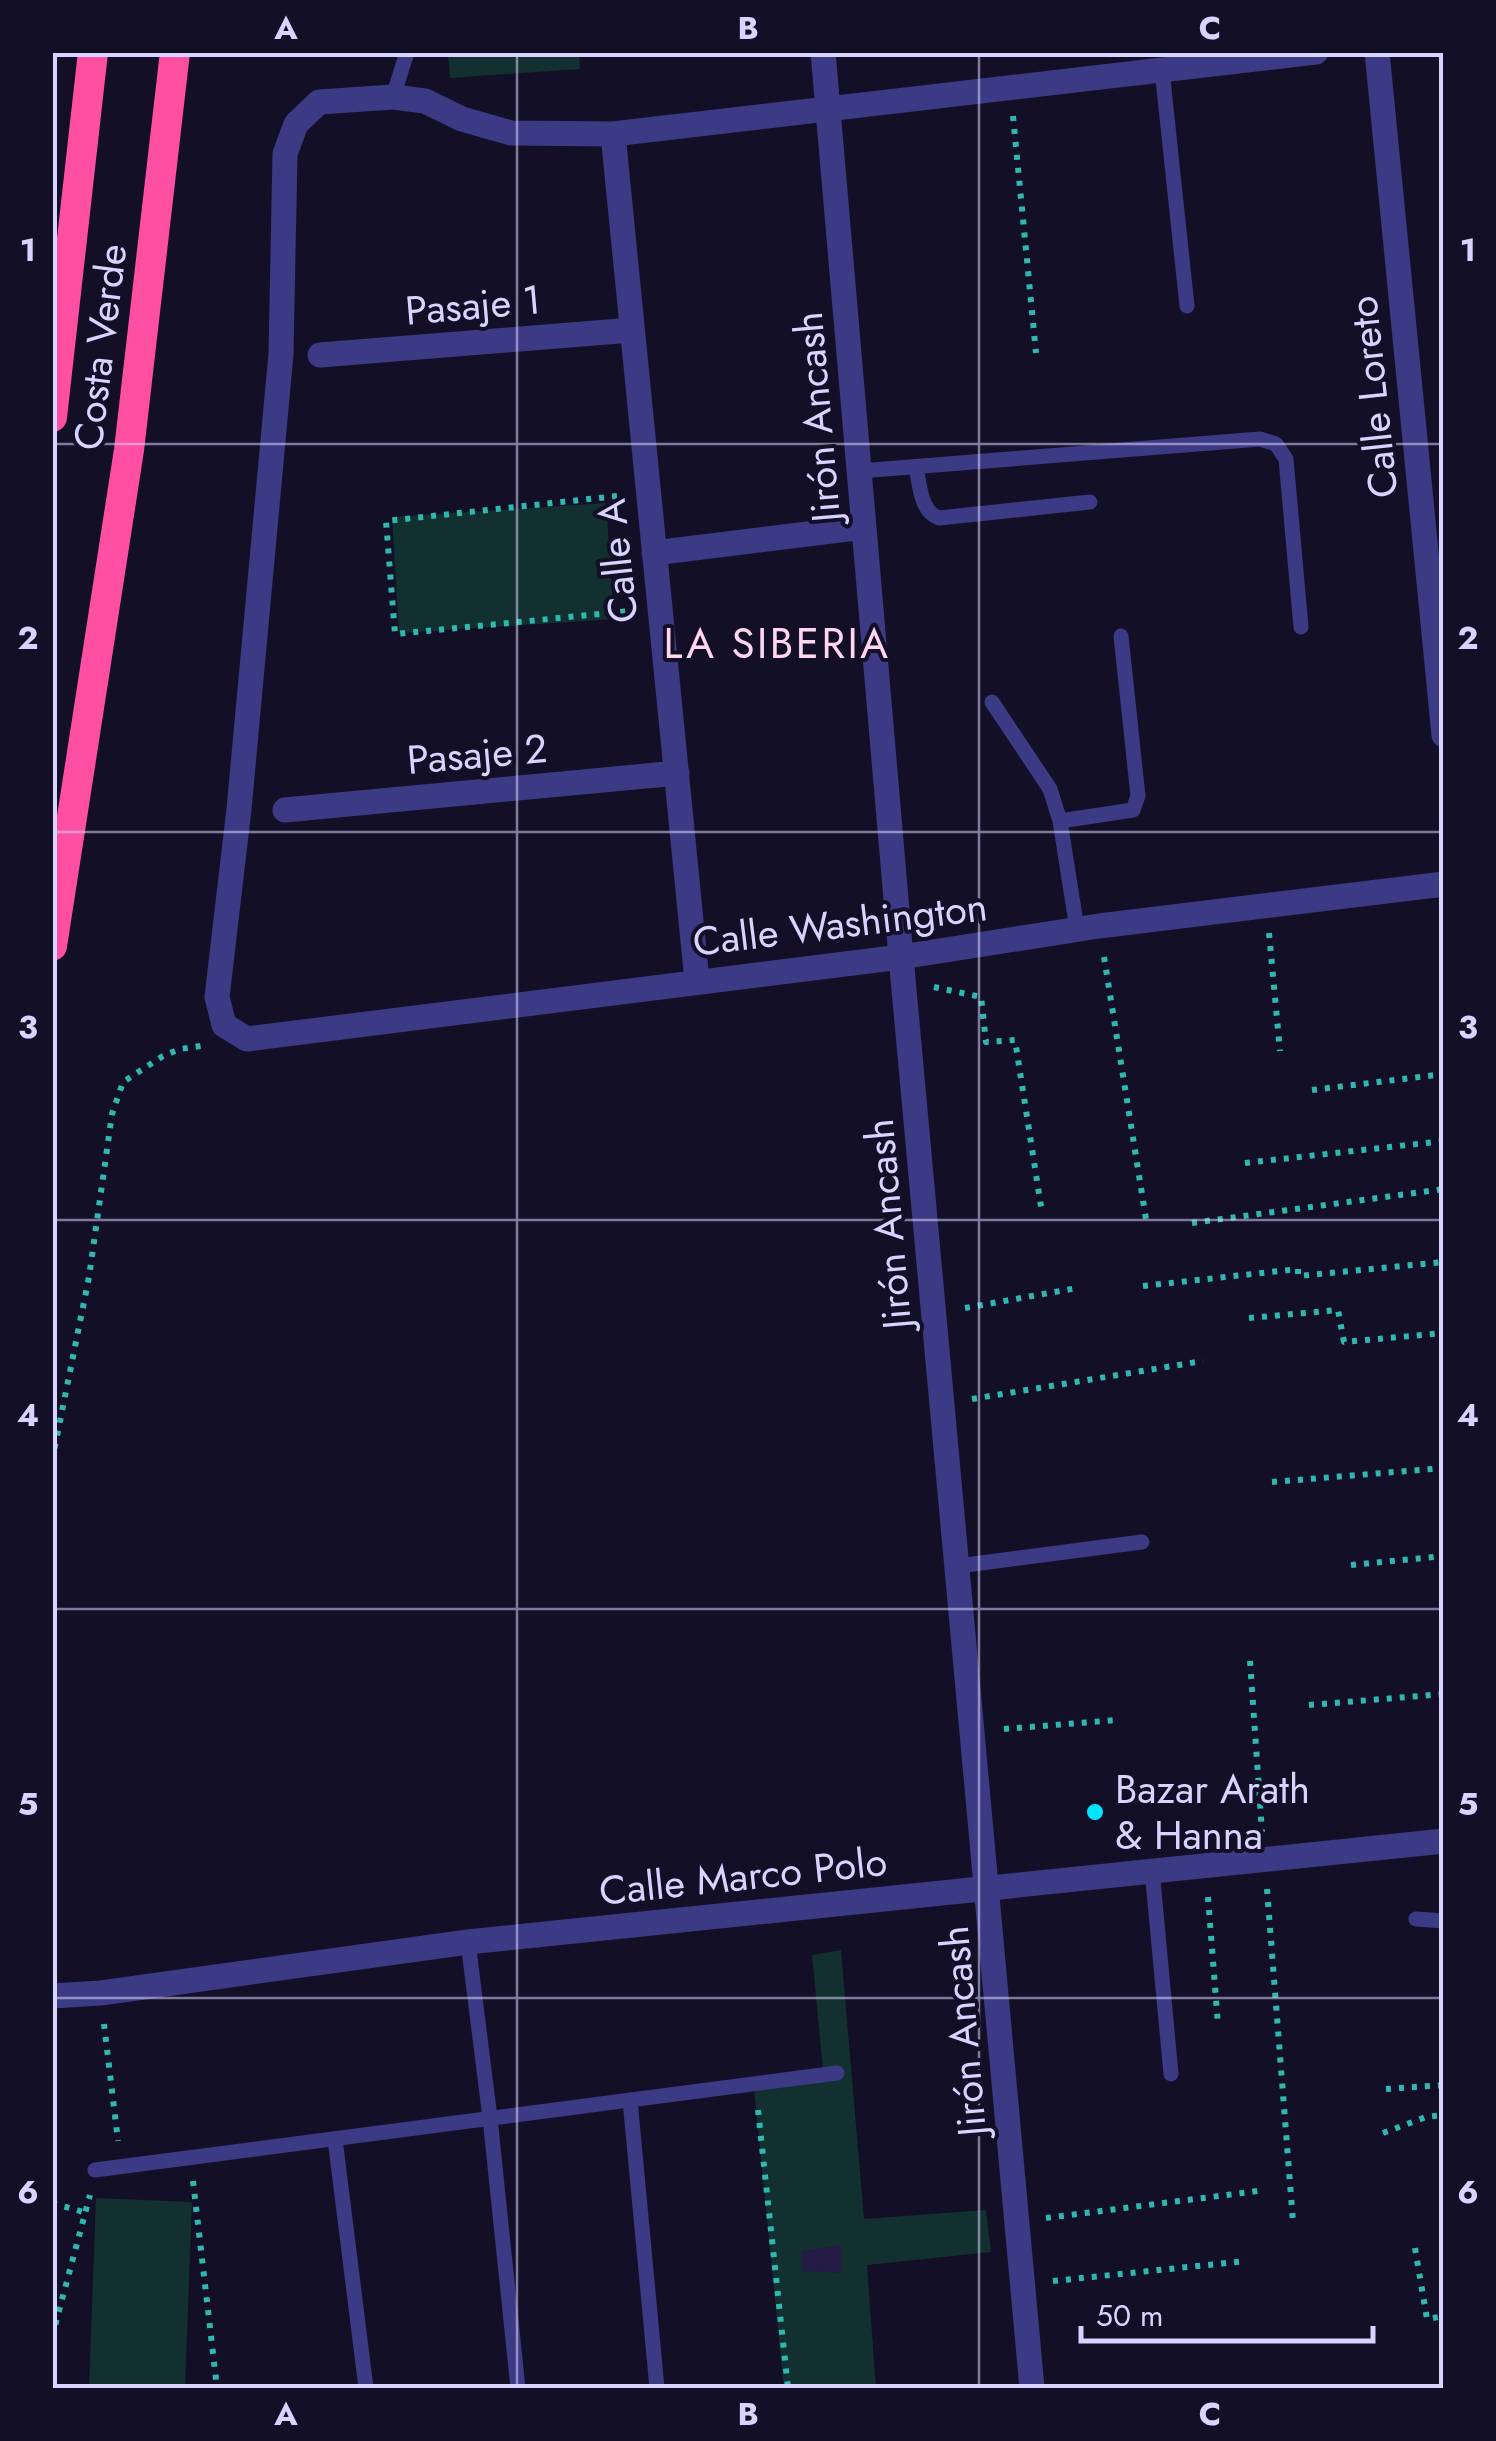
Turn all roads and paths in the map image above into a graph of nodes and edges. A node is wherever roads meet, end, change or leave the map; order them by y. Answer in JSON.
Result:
{"nodes":[{"id":1,"x":93,"y":52,"type":"edge"},
{"id":2,"x":175,"y":52,"type":"edge"},
{"id":3,"x":408,"y":52,"type":"edge"},
{"id":4,"x":823,"y":52,"type":"edge"},
{"id":5,"x":1316,"y":52,"type":"edge"},
{"id":6,"x":1378,"y":52,"type":"edge"},
{"id":7,"x":1162,"y":70,"type":"junction"},
{"id":8,"x":1010,"y":88,"type":"junction"},
{"id":9,"x":393,"y":96,"type":"junction"},
{"id":10,"x":828,"y":108,"type":"junction"},
{"id":11,"x":613,"y":134,"type":"junction"},
{"id":12,"x":1187,"y":306,"type":"dead end"},
{"id":13,"x":632,"y":330,"type":"junction"},
{"id":14,"x":1036,"y":353,"type":"dead end"},
{"id":15,"x":320,"y":355,"type":"dead end"},
{"id":16,"x":52,"y":416,"type":"edge"},
{"id":17,"x":916,"y":467,"type":"junction"},
{"id":18,"x":860,"y":471,"type":"junction"},
{"id":19,"x":648,"y":493,"type":"junction"},
{"id":20,"x":1090,"y":502,"type":"dead end"},
{"id":21,"x":864,"y":528,"type":"junction"},
{"id":22,"x":654,"y":553,"type":"junction"},
{"id":23,"x":659,"y":609,"type":"junction"},
{"id":24,"x":1301,"y":627,"type":"dead end"},
{"id":25,"x":1121,"y":636,"type":"dead end"},
{"id":26,"x":992,"y":702,"type":"dead end"},
{"id":27,"x":1444,"y":735,"type":"edge"},
{"id":28,"x":677,"y":773,"type":"junction"},
{"id":29,"x":285,"y":810,"type":"dead end"},
{"id":30,"x":1060,"y":821,"type":"junction"},
{"id":31,"x":1444,"y":884,"type":"edge"},
{"id":32,"x":1266,"y":906,"type":"junction"},
{"id":33,"x":1088,"y":928,"type":"junction"},
{"id":34,"x":52,"y":946,"type":"edge"},
{"id":35,"x":902,"y":968,"type":"junction"},
{"id":36,"x":697,"y":981,"type":"junction"},
{"id":37,"x":246,"y":1039,"type":"junction"},
{"id":38,"x":1280,"y":1051,"type":"dead end"},
{"id":39,"x":1444,"y":1074,"type":"edge"},
{"id":40,"x":1312,"y":1090,"type":"dead end"},
{"id":41,"x":1444,"y":1140,"type":"edge"},
{"id":42,"x":1245,"y":1163,"type":"dead end"},
{"id":43,"x":1444,"y":1189,"type":"edge"},
{"id":44,"x":1042,"y":1214,"type":"dead end"},
{"id":45,"x":1146,"y":1219,"type":"dead end"},
{"id":46,"x":1192,"y":1223,"type":"dead end"},
{"id":47,"x":1444,"y":1262,"type":"edge"},
{"id":48,"x":1143,"y":1286,"type":"dead end"},
{"id":49,"x":1077,"y":1288,"type":"dead end"},
{"id":50,"x":934,"y":1314,"type":"junction"},
{"id":51,"x":1249,"y":1318,"type":"dead end"},
{"id":52,"x":1444,"y":1333,"type":"edge"},
{"id":53,"x":1203,"y":1361,"type":"dead end"},
{"id":54,"x":943,"y":1404,"type":"junction"},
{"id":55,"x":52,"y":1461,"type":"edge"},
{"id":56,"x":1444,"y":1468,"type":"edge"},
{"id":57,"x":1272,"y":1482,"type":"dead end"},
{"id":58,"x":1142,"y":1542,"type":"dead end"},
{"id":59,"x":1444,"y":1556,"type":"edge"},
{"id":60,"x":1351,"y":1565,"type":"dead end"},
{"id":61,"x":958,"y":1566,"type":"junction"},
{"id":62,"x":1250,"y":1661,"type":"dead end"},
{"id":63,"x":1444,"y":1694,"type":"edge"},
{"id":64,"x":1308,"y":1705,"type":"dead end"},
{"id":65,"x":1117,"y":1720,"type":"dead end"},
{"id":66,"x":971,"y":1731,"type":"junction"},
{"id":67,"x":1444,"y":1841,"type":"edge"},
{"id":68,"x":1264,"y":1859,"type":"junction"},
{"id":69,"x":1206,"y":1865,"type":"junction"},
{"id":70,"x":1152,"y":1870,"type":"junction"},
{"id":71,"x":987,"y":1887,"type":"junction"},
{"id":72,"x":1416,"y":1919,"type":"dead end"},
{"id":73,"x":1444,"y":1921,"type":"edge"},
{"id":74,"x":468,"y":1942,"type":"junction"},
{"id":75,"x":101,"y":1994,"type":"junction"},
{"id":76,"x":52,"y":1996,"type":"edge"},
{"id":77,"x":1218,"y":2026,"type":"dead end"},
{"id":78,"x":836,"y":2072,"type":"dead end"},
{"id":79,"x":1172,"y":2074,"type":"dead end"},
{"id":80,"x":755,"y":2084,"type":"junction"},
{"id":81,"x":1444,"y":2085,"type":"edge"},
{"id":82,"x":1386,"y":2089,"type":"dead end"},
{"id":83,"x":630,"y":2100,"type":"junction"},
{"id":84,"x":1444,"y":2115,"type":"edge"},
{"id":85,"x":490,"y":2118,"type":"junction"},
{"id":86,"x":1383,"y":2133,"type":"dead end"},
{"id":87,"x":335,"y":2139,"type":"junction"},
{"id":88,"x":190,"y":2157,"type":"junction"},
{"id":89,"x":120,"y":2166,"type":"junction"},
{"id":90,"x":94,"y":2170,"type":"joint"},
{"id":91,"x":1258,"y":2191,"type":"dead end"},
{"id":92,"x":52,"y":2203,"type":"edge"},
{"id":93,"x":86,"y":2212,"type":"junction"},
{"id":94,"x":1018,"y":2222,"type":"junction"},
{"id":95,"x":1293,"y":2222,"type":"dead end"},
{"id":96,"x":1415,"y":2248,"type":"dead end"},
{"id":97,"x":1246,"y":2261,"type":"dead end"},
{"id":98,"x":1023,"y":2284,"type":"junction"},
{"id":99,"x":1444,"y":2316,"type":"edge"},
{"id":100,"x":52,"y":2337,"type":"edge"},
{"id":101,"x":217,"y":2388,"type":"edge"},
{"id":102,"x":366,"y":2388,"type":"edge"},
{"id":103,"x":518,"y":2388,"type":"edge"},
{"id":104,"x":657,"y":2388,"type":"edge"},
{"id":105,"x":788,"y":2388,"type":"edge"},
{"id":106,"x":1032,"y":2388,"type":"edge"}],
"edges":[{"from":1,"to":16,"type":"highway","name":"Costa Verde"},
{"from":2,"to":34,"type":"highway","name":"Costa Verde"},
{"from":3,"to":9,"type":"lane"},
{"from":4,"to":10,"type":"street","name":"Jirón Ancash"},
{"from":5,"to":7,"type":"street"},
{"from":6,"to":27,"type":"street","name":"Calle Loreto"},
{"from":7,"to":8,"type":"street"},
{"from":7,"to":12,"type":"lane"},
{"from":8,"to":10,"type":"street"},
{"from":8,"to":14,"type":"path"},
{"from":9,"to":11,"type":"street"},
{"from":9,"to":37,"type":"street"},
{"from":10,"to":11,"type":"street"},
{"from":10,"to":18,"type":"street","name":"Jirón Ancash"},
{"from":11,"to":13,"type":"street","name":"Calle A"},
{"from":13,"to":15,"type":"street","name":"Pasaje 1"},
{"from":13,"to":19,"type":"street","name":"Calle A"},
{"from":17,"to":18,"type":"lane"},
{"from":17,"to":20,"type":"lane"},
{"from":17,"to":24,"type":"lane"},
{"from":18,"to":21,"type":"street","name":"Jirón Ancash"},
{"from":19,"to":22,"type":"street","name":"Calle A"},
{"from":19,"to":23,"type":"path"},
{"from":21,"to":22,"type":"street"},
{"from":21,"to":35,"type":"street","name":"Jirón Ancash"},
{"from":22,"to":23,"type":"street","name":"Calle A"},
{"from":23,"to":28,"type":"street","name":"Calle A"},
{"from":25,"to":30,"type":"lane"},
{"from":26,"to":30,"type":"lane"},
{"from":28,"to":29,"type":"street","name":"Pasaje 2"},
{"from":28,"to":36,"type":"street","name":"Calle A"},
{"from":30,"to":33,"type":"lane"},
{"from":31,"to":32,"type":"street","name":"Calle Washington"},
{"from":32,"to":33,"type":"street","name":"Calle Washington"},
{"from":32,"to":38,"type":"path"},
{"from":33,"to":35,"type":"street","name":"Calle Washington"},
{"from":33,"to":45,"type":"path"},
{"from":35,"to":36,"type":"street","name":"Calle Washington"},
{"from":35,"to":44,"type":"path"},
{"from":35,"to":50,"type":"street","name":"Jirón Ancash"},
{"from":36,"to":37,"type":"street","name":"Calle Washington"},
{"from":37,"to":55,"type":"path"},
{"from":39,"to":40,"type":"path"},
{"from":41,"to":42,"type":"path"},
{"from":43,"to":46,"type":"path"},
{"from":47,"to":48,"type":"path"},
{"from":49,"to":50,"type":"path"},
{"from":50,"to":54,"type":"street","name":"Jirón Ancash"},
{"from":51,"to":52,"type":"path"},
{"from":53,"to":54,"type":"path"},
{"from":54,"to":61,"type":"street","name":"Jirón Ancash"},
{"from":56,"to":57,"type":"path"},
{"from":58,"to":61,"type":"lane"},
{"from":59,"to":60,"type":"path"},
{"from":61,"to":66,"type":"street","name":"Jirón Ancash"},
{"from":62,"to":68,"type":"path"},
{"from":63,"to":64,"type":"path"},
{"from":65,"to":66,"type":"path"},
{"from":66,"to":71,"type":"street","name":"Jirón Ancash"},
{"from":67,"to":68,"type":"street","name":"Calle Marco Polo"},
{"from":68,"to":69,"type":"street","name":"Calle Marco Polo"},
{"from":68,"to":95,"type":"path"},
{"from":69,"to":70,"type":"street","name":"Calle Marco Polo"},
{"from":69,"to":77,"type":"path"},
{"from":70,"to":71,"type":"street","name":"Calle Marco Polo"},
{"from":70,"to":79,"type":"lane"},
{"from":71,"to":74,"type":"street","name":"Calle Marco Polo"},
{"from":71,"to":94,"type":"street","name":"Jirón Ancash"},
{"from":72,"to":73,"type":"lane"},
{"from":74,"to":75,"type":"street","name":"Calle Marco Polo"},
{"from":74,"to":85,"type":"lane"},
{"from":75,"to":76,"type":"street","name":"Calle Marco Polo"},
{"from":75,"to":89,"type":"path"},
{"from":78,"to":80,"type":"lane"},
{"from":80,"to":83,"type":"lane"},
{"from":80,"to":105,"type":"path"},
{"from":81,"to":82,"type":"path"},
{"from":83,"to":85,"type":"lane"},
{"from":83,"to":104,"type":"lane"},
{"from":84,"to":86,"type":"path"},
{"from":85,"to":87,"type":"lane"},
{"from":85,"to":103,"type":"lane"},
{"from":87,"to":88,"type":"lane"},
{"from":87,"to":102,"type":"lane"},
{"from":88,"to":89,"type":"lane"},
{"from":88,"to":101,"type":"path"},
{"from":89,"to":90,"type":"lane"},
{"from":90,"to":93,"type":"path"},
{"from":91,"to":94,"type":"path"},
{"from":92,"to":93,"type":"path"},
{"from":93,"to":100,"type":"path"},
{"from":94,"to":98,"type":"street","name":"Jirón Ancash"},
{"from":96,"to":99,"type":"path"},
{"from":97,"to":98,"type":"path"},
{"from":98,"to":106,"type":"street","name":"Jirón Ancash"}]}
